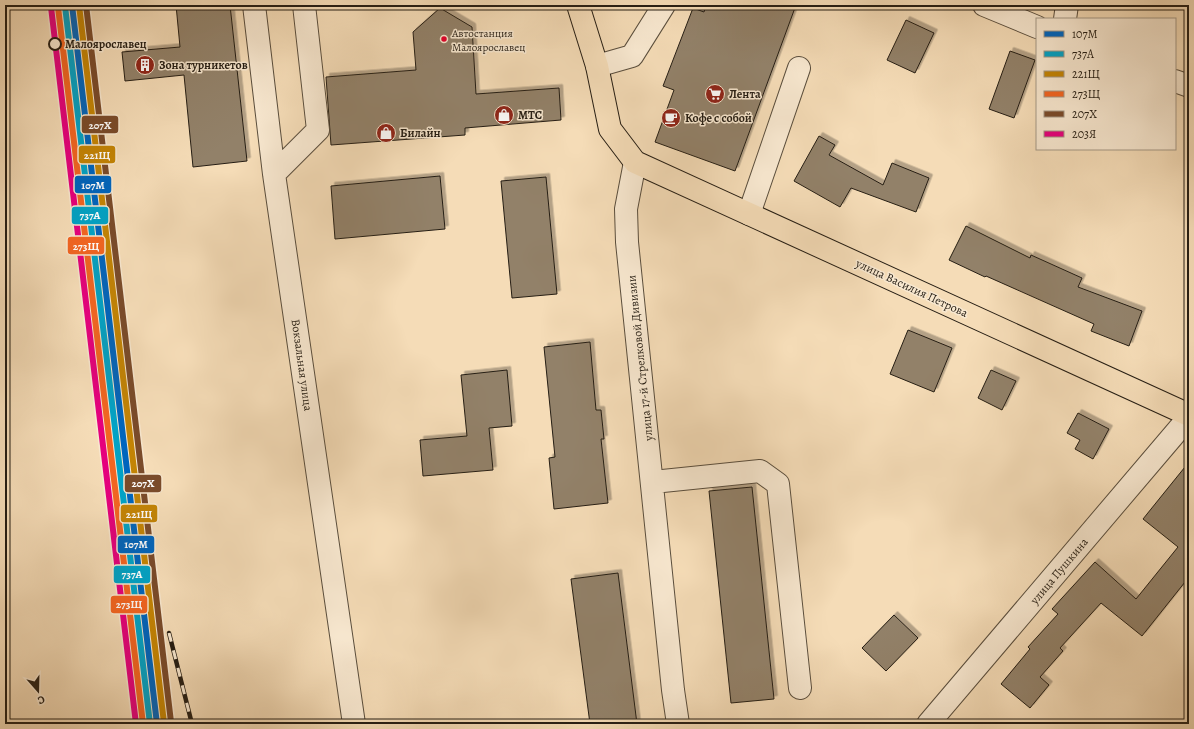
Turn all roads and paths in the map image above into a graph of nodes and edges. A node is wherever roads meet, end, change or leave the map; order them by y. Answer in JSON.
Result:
{"nodes":[{"id":1,"x":254,"y":5,"type":"edge"},
{"id":2,"x":304,"y":5,"type":"edge"},
{"id":3,"x":578,"y":5,"type":"edge"},
{"id":4,"x":664,"y":5,"type":"edge"},
{"id":5,"x":984,"y":5,"type":"edge"},
{"id":6,"x":1067,"y":5,"type":"edge"},
{"id":7,"x":1065,"y":18,"type":"edge"},
{"id":8,"x":1036,"y":27,"type":"edge"},
{"id":9,"x":597,"y":66,"type":"junction"},
{"id":10,"x":799,"y":68,"type":"dead end"},
{"id":11,"x":1176,"y":81,"type":"edge"},
{"id":12,"x":1189,"y":86,"type":"edge"},
{"id":13,"x":635,"y":162,"type":"junction"},
{"id":14,"x":274,"y":174,"type":"junction"},
{"id":15,"x":749,"y":214,"type":"junction"},
{"id":16,"x":1189,"y":416,"type":"edge"},
{"id":17,"x":653,"y":482,"type":"junction"},
{"id":18,"x":800,"y":688,"type":"dead end"},
{"id":19,"x":354,"y":724,"type":"edge"},
{"id":20,"x":678,"y":724,"type":"edge"},
{"id":21,"x":928,"y":724,"type":"edge"}],
"edges":[{"from":1,"to":14,"type":"street","name":"Вокзальная улица"},
{"from":2,"to":14,"type":"street"},
{"from":3,"to":9,"type":"main road"},
{"from":4,"to":9,"type":"street"},
{"from":5,"to":8,"type":"street"},
{"from":6,"to":7,"type":"street"},
{"from":9,"to":13,"type":"main road"},
{"from":10,"to":15,"type":"street"},
{"from":11,"to":12,"type":"street"},
{"from":13,"to":15,"type":"main road","name":"улица Василия Петрова"},
{"from":13,"to":17,"type":"street","name":"улица 17-й Стрелковой Дивизии"},
{"from":14,"to":19,"type":"street","name":"Вокзальная улица"},
{"from":15,"to":16,"type":"main road","name":"улица Василия Петрова"},
{"from":16,"to":21,"type":"street","name":"улица Пушкина"},
{"from":17,"to":18,"type":"street"},
{"from":17,"to":20,"type":"street","name":"улица 17-й Стрелковой Дивизии"}]}
